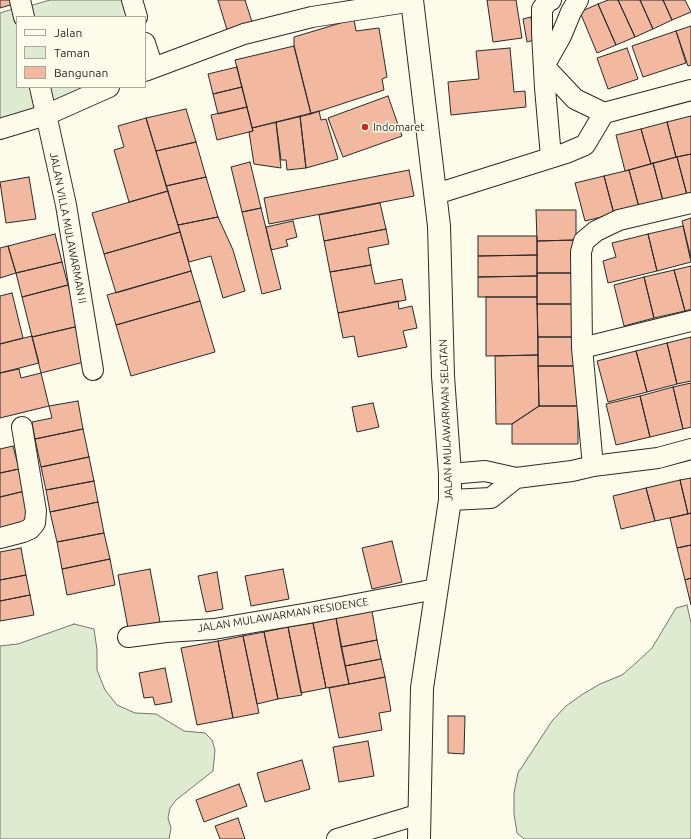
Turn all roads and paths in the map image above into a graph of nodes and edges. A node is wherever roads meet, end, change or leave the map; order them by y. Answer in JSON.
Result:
{"nodes":[{"id":1,"x":20,"y":0,"type":"edge"},
{"id":2,"x":132,"y":0,"type":"edge"},
{"id":3,"x":551,"y":0,"type":"edge"},
{"id":4,"x":578,"y":0,"type":"edge"},
{"id":5,"x":413,"y":1,"type":"edge"},
{"id":6,"x":24,"y":16,"type":"edge"},
{"id":7,"x":137,"y":16,"type":"edge"},
{"id":8,"x":146,"y":50,"type":"edge"},
{"id":9,"x":544,"y":66,"type":"junction"},
{"id":10,"x":149,"y":69,"type":"edge"},
{"id":11,"x":40,"y":88,"type":"edge"},
{"id":12,"x":107,"y":88,"type":"edge"},
{"id":13,"x":691,"y":90,"type":"edge"},
{"id":14,"x":604,"y":113,"type":"junction"},
{"id":15,"x":46,"y":115,"type":"junction"},
{"id":16,"x":0,"y":129,"type":"edge"},
{"id":17,"x":552,"y":157,"type":"junction"},
{"id":18,"x":436,"y":194,"type":"junction"},
{"id":19,"x":691,"y":203,"type":"edge"},
{"id":20,"x":691,"y":322,"type":"edge"},
{"id":21,"x":582,"y":348,"type":"junction"},
{"id":22,"x":93,"y":370,"type":"dead end"},
{"id":23,"x":22,"y":427,"type":"dead end"},
{"id":24,"x":691,"y":449,"type":"edge"},
{"id":25,"x":593,"y":466,"type":"junction"},
{"id":26,"x":450,"y":474,"type":"junction"},
{"id":27,"x":516,"y":478,"type":"junction"},
{"id":28,"x":450,"y":500,"type":"junction"},
{"id":29,"x":0,"y":538,"type":"edge"},
{"id":30,"x":436,"y":589,"type":"junction"},
{"id":31,"x":128,"y":637,"type":"dead end"},
{"id":32,"x":420,"y":814,"type":"junction"},
{"id":33,"x":338,"y":839,"type":"edge"},
{"id":34,"x":419,"y":839,"type":"edge"}],
"edges":[{"from":1,"to":6,"type":"street"},
{"from":2,"to":7,"type":"street"},
{"from":3,"to":9,"type":"street"},
{"from":4,"to":9,"type":"street"},
{"from":5,"to":10,"type":"street"},
{"from":5,"to":18,"type":"street","name":"JALAN MULAWARMAN SELATAN"},
{"from":8,"to":10,"type":"street"},
{"from":9,"to":14,"type":"street"},
{"from":9,"to":17,"type":"street"},
{"from":11,"to":15,"type":"street","name":"JALAN VILLA MULAWARMAN II"},
{"from":12,"to":15,"type":"street"},
{"from":13,"to":14,"type":"street"},
{"from":14,"to":17,"type":"street"},
{"from":15,"to":16,"type":"street"},
{"from":15,"to":22,"type":"street","name":"JALAN VILLA MULAWARMAN II"},
{"from":17,"to":18,"type":"street"},
{"from":18,"to":26,"type":"street","name":"JALAN MULAWARMAN SELATAN"},
{"from":19,"to":21,"type":"street"},
{"from":20,"to":21,"type":"street"},
{"from":21,"to":25,"type":"street"},
{"from":23,"to":29,"type":"street"},
{"from":24,"to":25,"type":"street"},
{"from":25,"to":27,"type":"street"},
{"from":26,"to":27,"type":"street"},
{"from":26,"to":28,"type":"street","name":"JALAN MULAWARMAN SELATAN"},
{"from":27,"to":28,"type":"street"},
{"from":28,"to":30,"type":"street","name":"JALAN MULAWARMAN SELATAN"},
{"from":30,"to":31,"type":"street","name":"JALAN MULAWARMAN RESIDENCE"},
{"from":30,"to":32,"type":"street","name":"JALAN MULAWARMAN SELATAN"},
{"from":32,"to":33,"type":"street"},
{"from":32,"to":34,"type":"street","name":"JALAN MULAWARMAN SELATAN"}]}
